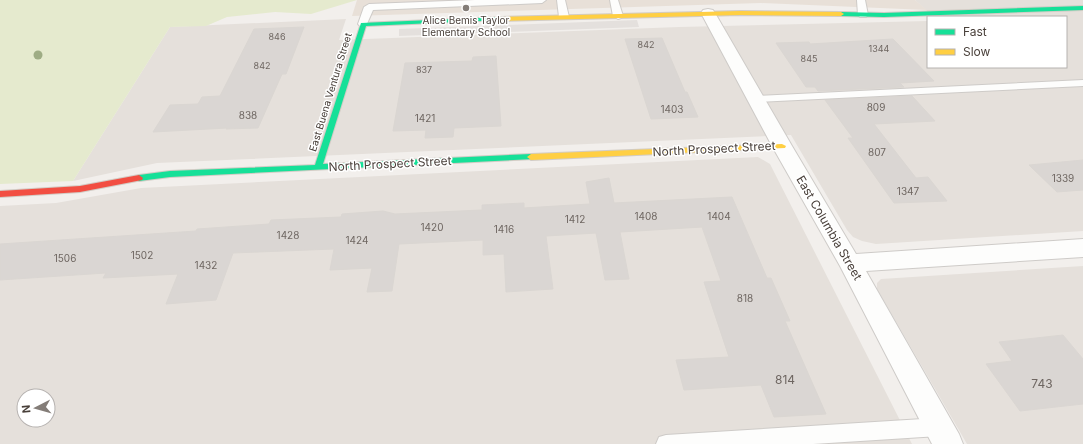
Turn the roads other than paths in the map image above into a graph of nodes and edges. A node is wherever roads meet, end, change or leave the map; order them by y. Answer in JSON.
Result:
{"nodes":[{"id":1,"x":542,"y":0,"type":"edge"},
{"id":2,"x":561,"y":0,"type":"edge"},
{"id":3,"x":614,"y":0,"type":"edge"},
{"id":4,"x":861,"y":0,"type":"edge"},
{"id":5,"x":1083,"y":8,"type":"edge"},
{"id":6,"x":708,"y":13,"type":"junction"},
{"id":7,"x":863,"y":15,"type":"junction"},
{"id":8,"x":618,"y":16,"type":"junction"},
{"id":9,"x":564,"y":17,"type":"junction"},
{"id":10,"x":363,"y":24,"type":"junction"},
{"id":11,"x":1083,"y":83,"type":"edge"},
{"id":12,"x":756,"y":99,"type":"junction"},
{"id":13,"x":782,"y":146,"type":"junction"},
{"id":14,"x":318,"y":167,"type":"junction"},
{"id":15,"x":0,"y":194,"type":"edge"},
{"id":16,"x":1083,"y":248,"type":"edge"},
{"id":17,"x":850,"y":263,"type":"junction"},
{"id":18,"x":944,"y":436,"type":"edge"},
{"id":19,"x":666,"y":444,"type":"edge"}],
"edges":[{"from":1,"to":10,"type":"lane"},
{"from":2,"to":9,"type":"lane"},
{"from":3,"to":8,"type":"lane"},
{"from":4,"to":7,"type":"lane"},
{"from":5,"to":7,"type":"street"},
{"from":6,"to":7,"type":"street"},
{"from":6,"to":8,"type":"street"},
{"from":6,"to":12,"type":"street","name":"East Columbia Street"},
{"from":8,"to":9,"type":"street"},
{"from":9,"to":10,"type":"street"},
{"from":10,"to":14,"type":"street","name":"East Buena Ventura Street"},
{"from":11,"to":12,"type":"lane"},
{"from":12,"to":13,"type":"street","name":"East Columbia Street"},
{"from":13,"to":14,"type":"street","name":"North Prospect Street"},
{"from":13,"to":17,"type":"street","name":"East Columbia Street"},
{"from":14,"to":15,"type":"street","name":"North Prospect Street"},
{"from":16,"to":17,"type":"street"},
{"from":17,"to":18,"type":"street","name":"East Columbia Street"},
{"from":18,"to":19,"type":"lane"}]}
